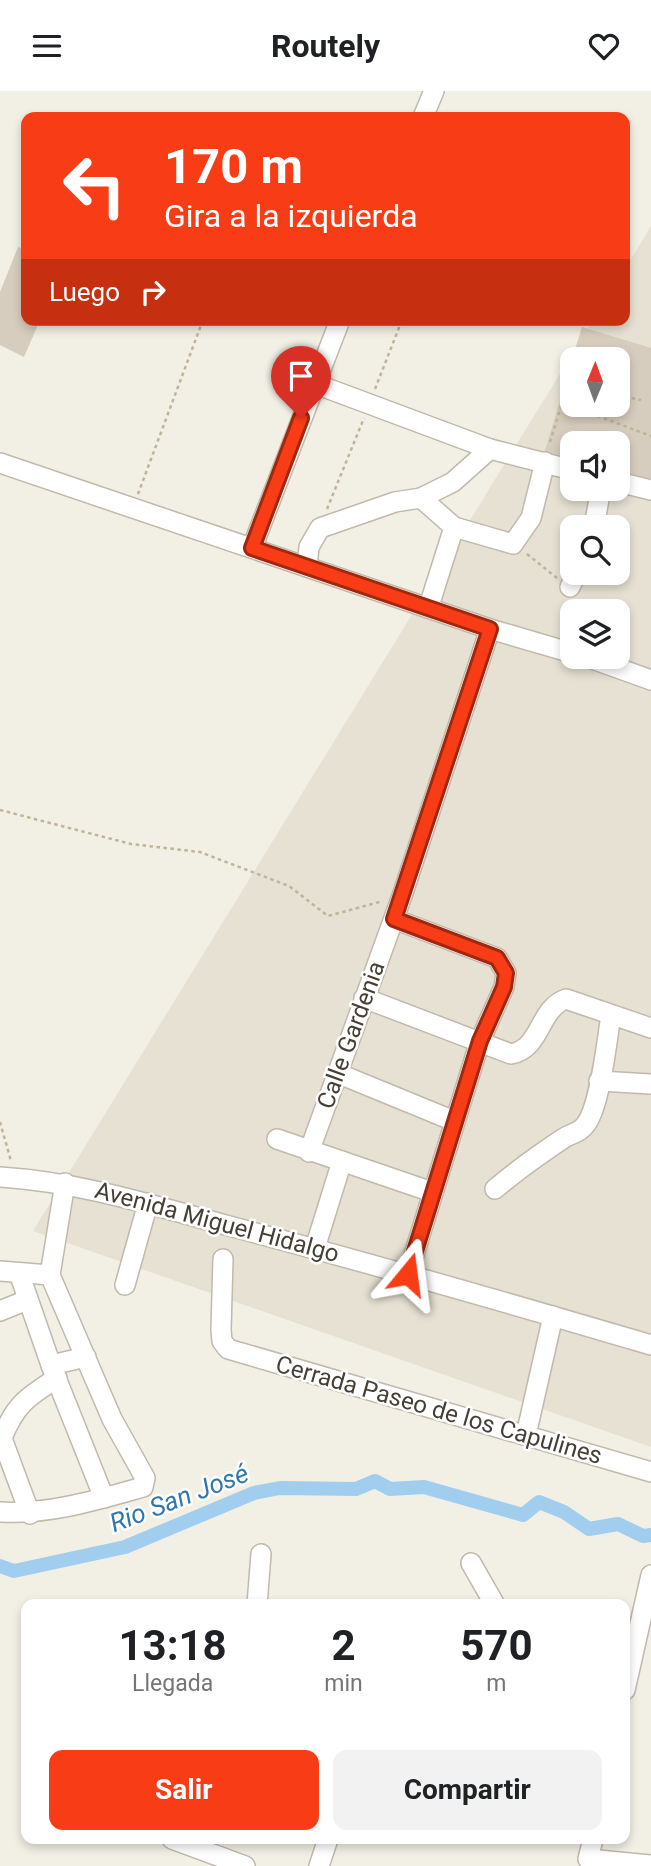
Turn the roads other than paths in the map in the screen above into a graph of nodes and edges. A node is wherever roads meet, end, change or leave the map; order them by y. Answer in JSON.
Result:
{"nodes":[{"id":1,"x":434,"y":91,"type":"edge"},
{"id":2,"x":425,"y":112,"type":"edge"},
{"id":3,"x":337,"y":326,"type":"edge"},
{"id":4,"x":313,"y":383,"type":"junction"},
{"id":5,"x":490,"y":449,"type":"junction"},
{"id":6,"x":545,"y":462,"type":"junction"},
{"id":7,"x":0,"y":463,"type":"edge"},
{"id":8,"x":560,"y":466,"type":"edge"},
{"id":9,"x":630,"y":485,"type":"edge"},
{"id":10,"x":651,"y":490,"type":"edge"},
{"id":11,"x":421,"y":498,"type":"junction"},
{"id":12,"x":454,"y":527,"type":"junction"},
{"id":13,"x":252,"y":548,"type":"junction"},
{"id":14,"x":307,"y":567,"type":"junction"},
{"id":15,"x":429,"y":606,"type":"junction"},
{"id":16,"x":490,"y":629,"type":"junction"},
{"id":17,"x":560,"y":649,"type":"edge"},
{"id":18,"x":620,"y":669,"type":"edge"},
{"id":19,"x":651,"y":680,"type":"edge"},
{"id":20,"x":394,"y":919,"type":"junction"},
{"id":21,"x":364,"y":998,"type":"junction"},
{"id":22,"x":611,"y":1014,"type":"junction"},
{"id":23,"x":651,"y":1028,"type":"edge"},
{"id":24,"x":480,"y":1041,"type":"junction"},
{"id":25,"x":337,"y":1073,"type":"junction"},
{"id":26,"x":599,"y":1081,"type":"junction"},
{"id":27,"x":651,"y":1084,"type":"edge"},
{"id":28,"x":454,"y":1121,"type":"junction"},
{"id":29,"x":277,"y":1139,"type":"dead end"},
{"id":30,"x":309,"y":1152,"type":"junction"},
{"id":31,"x":342,"y":1161,"type":"junction"},
{"id":32,"x":8,"y":1177,"type":"edge"},
{"id":33,"x":65,"y":1182,"type":"junction"},
{"id":34,"x":495,"y":1189,"type":"dead end"},
{"id":35,"x":432,"y":1192,"type":"junction"},
{"id":36,"x":148,"y":1203,"type":"junction"},
{"id":37,"x":315,"y":1248,"type":"junction"},
{"id":38,"x":223,"y":1259,"type":"dead end"},
{"id":39,"x":10,"y":1272,"type":"edge"},
{"id":40,"x":408,"y":1274,"type":"junction"},
{"id":41,"x":50,"y":1275,"type":"junction"},
{"id":42,"x":125,"y":1285,"type":"dead end"},
{"id":43,"x":27,"y":1300,"type":"junction"},
{"id":44,"x":0,"y":1311,"type":"edge"},
{"id":45,"x":553,"y":1317,"type":"junction"},
{"id":46,"x":651,"y":1345,"type":"edge"},
{"id":47,"x":86,"y":1357,"type":"junction"},
{"id":48,"x":54,"y":1372,"type":"junction"},
{"id":49,"x":526,"y":1435,"type":"junction"},
{"id":50,"x":1,"y":1436,"type":"edge"},
{"id":51,"x":651,"y":1472,"type":"edge"},
{"id":52,"x":104,"y":1497,"type":"junction"},
{"id":53,"x":0,"y":1512,"type":"edge"},
{"id":54,"x":30,"y":1514,"type":"junction"},
{"id":55,"x":261,"y":1554,"type":"dead end"},
{"id":56,"x":471,"y":1563,"type":"dead end"},
{"id":57,"x":651,"y":1575,"type":"edge"},
{"id":58,"x":257,"y":1599,"type":"edge"},
{"id":59,"x":492,"y":1599,"type":"edge"},
{"id":60,"x":631,"y":1629,"type":"edge"},
{"id":61,"x":186,"y":1844,"type":"edge"},
{"id":62,"x":326,"y":1844,"type":"edge"},
{"id":63,"x":592,"y":1844,"type":"edge"},
{"id":64,"x":651,"y":1865,"type":"edge"},
{"id":65,"x":245,"y":1866,"type":"edge"},
{"id":66,"x":319,"y":1866,"type":"edge"}],
"edges":[{"from":1,"to":2,"type":"street"},
{"from":3,"to":4,"type":"street"},
{"from":4,"to":5,"type":"street"},
{"from":4,"to":13,"type":"street"},
{"from":5,"to":6,"type":"street"},
{"from":5,"to":11,"type":"street"},
{"from":6,"to":8,"type":"street"},
{"from":6,"to":12,"type":"street"},
{"from":7,"to":13,"type":"street"},
{"from":9,"to":10,"type":"street"},
{"from":11,"to":12,"type":"street"},
{"from":11,"to":14,"type":"street"},
{"from":12,"to":15,"type":"street"},
{"from":13,"to":14,"type":"street"},
{"from":14,"to":15,"type":"street"},
{"from":15,"to":16,"type":"street"},
{"from":16,"to":17,"type":"street"},
{"from":16,"to":20,"type":"street","name":"Calle Gardenia"},
{"from":18,"to":19,"type":"street"},
{"from":20,"to":21,"type":"street","name":"Calle Gardenia"},
{"from":20,"to":24,"type":"street"},
{"from":21,"to":24,"type":"street"},
{"from":21,"to":25,"type":"street","name":"Calle Gardenia"},
{"from":22,"to":23,"type":"street"},
{"from":22,"to":24,"type":"street"},
{"from":22,"to":26,"type":"street"},
{"from":24,"to":28,"type":"street"},
{"from":25,"to":28,"type":"street"},
{"from":25,"to":30,"type":"street","name":"Calle Gardenia"},
{"from":26,"to":27,"type":"street"},
{"from":26,"to":34,"type":"street"},
{"from":28,"to":35,"type":"street"},
{"from":29,"to":30,"type":"street"},
{"from":30,"to":31,"type":"street"},
{"from":31,"to":35,"type":"street"},
{"from":31,"to":37,"type":"street"},
{"from":32,"to":33,"type":"street","name":"Avenida Miguel Hidalgo"},
{"from":33,"to":36,"type":"street","name":"Avenida Miguel Hidalgo"},
{"from":33,"to":41,"type":"street"},
{"from":35,"to":40,"type":"street"},
{"from":36,"to":37,"type":"street","name":"Avenida Miguel Hidalgo"},
{"from":36,"to":42,"type":"street"},
{"from":37,"to":40,"type":"street","name":"Avenida Miguel Hidalgo"},
{"from":38,"to":49,"type":"street","name":"Cerrada Paseo de los Capulines"},
{"from":39,"to":41,"type":"street"},
{"from":39,"to":43,"type":"street"},
{"from":40,"to":45,"type":"street","name":"Avenida Miguel Hidalgo"},
{"from":41,"to":47,"type":"street"},
{"from":43,"to":44,"type":"street"},
{"from":43,"to":48,"type":"street"},
{"from":45,"to":46,"type":"street","name":"Avenida Miguel Hidalgo"},
{"from":45,"to":49,"type":"street"},
{"from":47,"to":48,"type":"street"},
{"from":47,"to":52,"type":"street"},
{"from":48,"to":50,"type":"street"},
{"from":48,"to":52,"type":"street"},
{"from":49,"to":51,"type":"street","name":"Cerrada Paseo de los Capulines"},
{"from":50,"to":54,"type":"street"},
{"from":52,"to":54,"type":"street"},
{"from":53,"to":54,"type":"street"},
{"from":55,"to":58,"type":"street"},
{"from":56,"to":59,"type":"street"},
{"from":57,"to":60,"type":"street"},
{"from":61,"to":65,"type":"street"},
{"from":62,"to":66,"type":"street"},
{"from":63,"to":64,"type":"street"}]}
